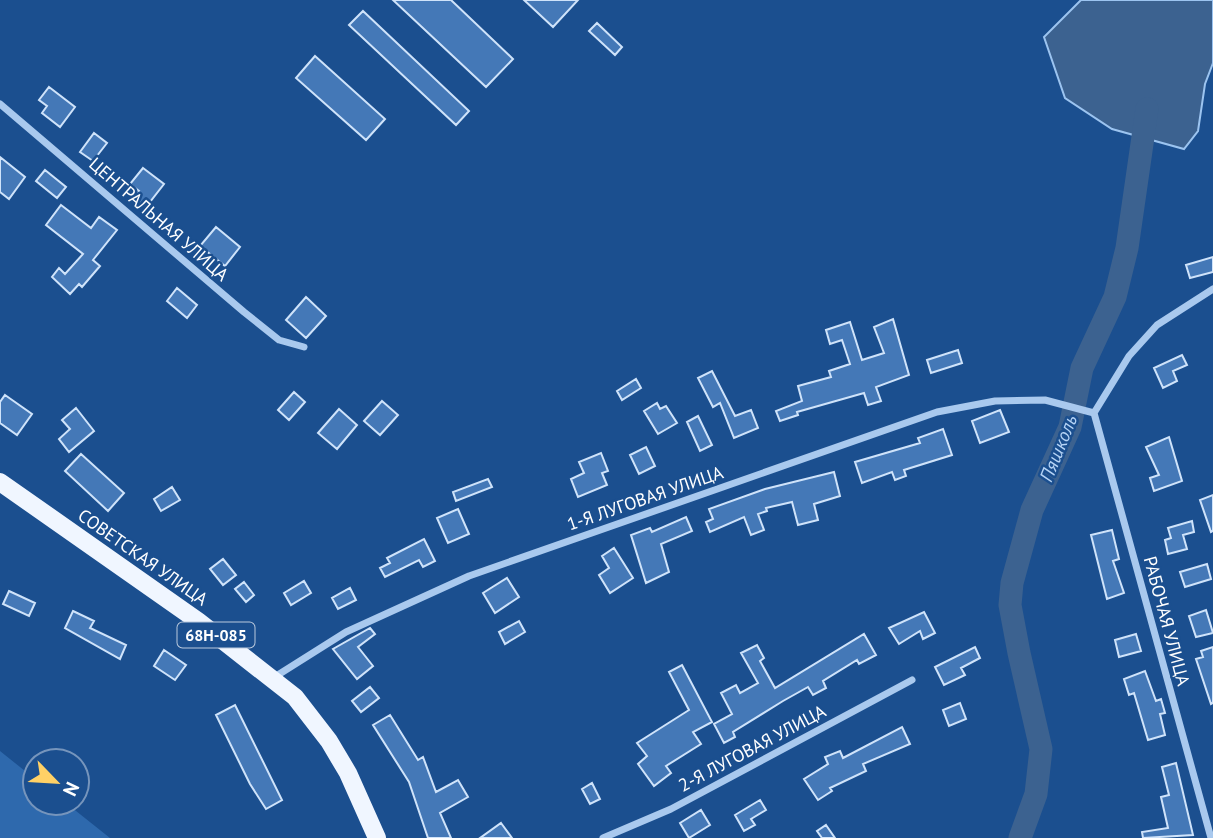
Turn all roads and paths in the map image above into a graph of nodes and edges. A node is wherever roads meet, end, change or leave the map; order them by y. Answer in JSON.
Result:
{"nodes":[{"id":1,"x":0,"y":104,"type":"edge"},
{"id":2,"x":1213,"y":289,"type":"edge"},
{"id":3,"x":304,"y":347,"type":"dead end"},
{"id":4,"x":1094,"y":413,"type":"junction"},
{"id":5,"x":0,"y":482,"type":"edge"},
{"id":6,"x":273,"y":678,"type":"junction"},
{"id":7,"x":912,"y":680,"type":"dead end"},
{"id":8,"x":377,"y":838,"type":"edge"},
{"id":9,"x":603,"y":838,"type":"edge"},
{"id":10,"x":1211,"y":838,"type":"edge"}],
"edges":[{"from":1,"to":3,"type":"street","name":"ЦЕНТРАЛЬНАЯ УЛИЦА"},
{"from":2,"to":4,"type":"street"},
{"from":4,"to":6,"type":"street","name":"1-Я ЛУГОВАЯ УЛИЦА"},
{"from":4,"to":10,"type":"street","name":"РАБОЧАЯ УЛИЦА"},
{"from":5,"to":6,"type":"main road","name":"СОВЕТСКАЯ УЛИЦА","number":"68Н-085"},
{"from":6,"to":8,"type":"main road","name":"СОВЕТСКАЯ УЛИЦА","number":"68Н-085"},
{"from":7,"to":9,"type":"street","name":"2-Я ЛУГОВАЯ УЛИЦА"}]}
